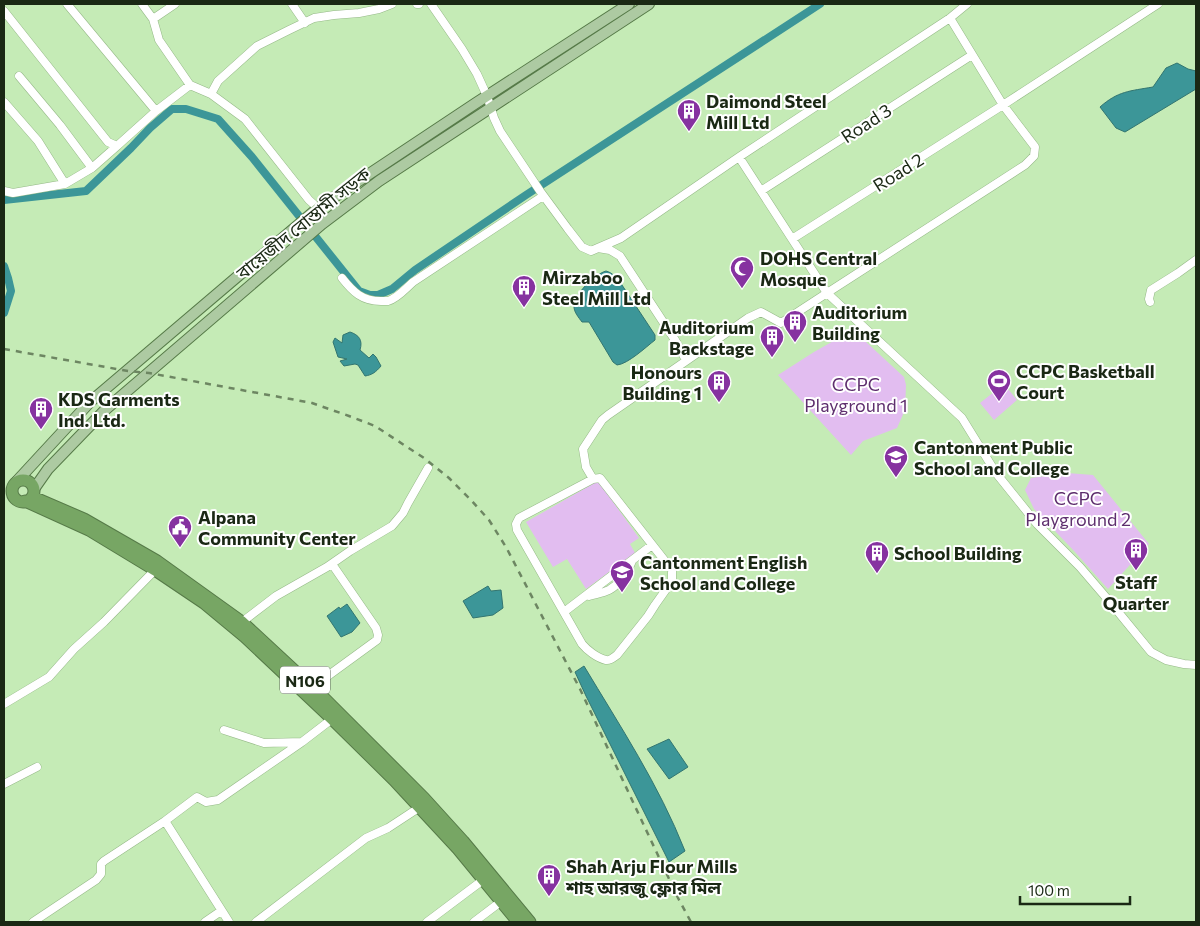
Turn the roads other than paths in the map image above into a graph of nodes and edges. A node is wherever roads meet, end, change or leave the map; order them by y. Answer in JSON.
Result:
{"nodes":[{"id":1,"x":67,"y":4,"type":"edge"},
{"id":2,"x":142,"y":4,"type":"edge"},
{"id":3,"x":175,"y":4,"type":"edge"},
{"id":4,"x":292,"y":4,"type":"edge"},
{"id":5,"x":392,"y":4,"type":"edge"},
{"id":6,"x":431,"y":4,"type":"edge"},
{"id":7,"x":629,"y":4,"type":"edge"},
{"id":8,"x":649,"y":4,"type":"edge"},
{"id":9,"x":967,"y":4,"type":"edge"},
{"id":10,"x":1158,"y":4,"type":"edge"},
{"id":11,"x":382,"y":6,"type":"edge"},
{"id":12,"x":4,"y":11,"type":"edge"},
{"id":13,"x":950,"y":18,"type":"junction"},
{"id":14,"x":153,"y":19,"type":"junction"},
{"id":15,"x":304,"y":23,"type":"junction"},
{"id":16,"x":972,"y":55,"type":"junction"},
{"id":17,"x":19,"y":76,"type":"dead end"},
{"id":18,"x":190,"y":85,"type":"junction"},
{"id":19,"x":211,"y":94,"type":"junction"},
{"id":20,"x":487,"y":96,"type":"junction"},
{"id":21,"x":4,"y":102,"type":"edge"},
{"id":22,"x":1003,"y":106,"type":"junction"},
{"id":23,"x":492,"y":107,"type":"junction"},
{"id":24,"x":156,"y":111,"type":"junction"},
{"id":25,"x":117,"y":146,"type":"junction"},
{"id":26,"x":739,"y":157,"type":"junction"},
{"id":27,"x":92,"y":168,"type":"junction"},
{"id":28,"x":65,"y":184,"type":"junction"},
{"id":29,"x":4,"y":191,"type":"edge"},
{"id":30,"x":761,"y":191,"type":"junction"},
{"id":31,"x":542,"y":194,"type":"junction"},
{"id":32,"x":316,"y":210,"type":"junction"},
{"id":33,"x":792,"y":239,"type":"junction"},
{"id":34,"x":598,"y":248,"type":"junction"},
{"id":35,"x":1196,"y":260,"type":"edge"},
{"id":36,"x":342,"y":278,"type":"dead end"},
{"id":37,"x":827,"y":293,"type":"junction"},
{"id":38,"x":1150,"y":302,"type":"dead end"},
{"id":39,"x":686,"y":360,"type":"junction"},
{"id":40,"x":428,"y":468,"type":"dead end"},
{"id":41,"x":593,"y":479,"type":"junction"},
{"id":42,"x":11,"y":488,"type":"edge"},
{"id":43,"x":31,"y":496,"type":"junction"},
{"id":44,"x":652,"y":545,"type":"junction"},
{"id":45,"x":332,"y":564,"type":"junction"},
{"id":46,"x":154,"y":570,"type":"junction"},
{"id":47,"x":564,"y":612,"type":"junction"},
{"id":48,"x":242,"y":622,"type":"junction"},
{"id":49,"x":1196,"y":665,"type":"edge"},
{"id":50,"x":314,"y":689,"type":"junction"},
{"id":51,"x":4,"y":704,"type":"edge"},
{"id":52,"x":332,"y":719,"type":"junction"},
{"id":53,"x":224,"y":730,"type":"dead end"},
{"id":54,"x":302,"y":742,"type":"junction"},
{"id":55,"x":37,"y":767,"type":"dead end"},
{"id":56,"x":4,"y":784,"type":"edge"},
{"id":57,"x":420,"y":807,"type":"junction"},
{"id":58,"x":165,"y":821,"type":"junction"},
{"id":59,"x":483,"y":880,"type":"junction"},
{"id":60,"x":505,"y":899,"type":"junction"},
{"id":61,"x":221,"y":911,"type":"junction"},
{"id":62,"x":33,"y":922,"type":"edge"},
{"id":63,"x":205,"y":922,"type":"edge"},
{"id":64,"x":229,"y":922,"type":"edge"},
{"id":65,"x":256,"y":922,"type":"edge"},
{"id":66,"x":427,"y":922,"type":"edge"},
{"id":67,"x":474,"y":922,"type":"edge"},
{"id":68,"x":518,"y":922,"type":"edge"},
{"id":69,"x":530,"y":922,"type":"edge"}],
"edges":[{"from":1,"to":24,"type":"street"},
{"from":2,"to":14,"type":"street"},
{"from":3,"to":14,"type":"street"},
{"from":4,"to":15,"type":"street"},
{"from":5,"to":11,"type":"street"},
{"from":6,"to":20,"type":"street"},
{"from":7,"to":20,"type":"main road","name":"বায়েজীদ বোস্তামী সড়ক"},
{"from":8,"to":23,"type":"main road","name":"বায়েজীদ বোস্তামী সড়ক"},
{"from":9,"to":13,"type":"street"},
{"from":10,"to":22,"type":"street","name":"Road 2"},
{"from":11,"to":15,"type":"street"},
{"from":12,"to":25,"type":"street"},
{"from":13,"to":16,"type":"street"},
{"from":13,"to":26,"type":"street"},
{"from":14,"to":18,"type":"street"},
{"from":15,"to":19,"type":"street"},
{"from":16,"to":22,"type":"street"},
{"from":16,"to":30,"type":"street","name":"Road 3"},
{"from":17,"to":27,"type":"street"},
{"from":18,"to":19,"type":"street"},
{"from":18,"to":24,"type":"street"},
{"from":19,"to":32,"type":"street"},
{"from":20,"to":23,"type":"street"},
{"from":20,"to":32,"type":"main road","name":"বায়েজীদ বোস্তামী সড়ক"},
{"from":21,"to":28,"type":"street"},
{"from":22,"to":33,"type":"street","name":"Road 2"},
{"from":22,"to":37,"type":"street"},
{"from":23,"to":31,"type":"street"},
{"from":23,"to":43,"type":"main road","name":"বায়েজীদ বোস্তামী সড়ক"},
{"from":24,"to":25,"type":"street"},
{"from":25,"to":27,"type":"street"},
{"from":26,"to":30,"type":"street"},
{"from":26,"to":34,"type":"street"},
{"from":27,"to":28,"type":"street"},
{"from":28,"to":29,"type":"street"},
{"from":30,"to":33,"type":"street"},
{"from":31,"to":34,"type":"street"},
{"from":31,"to":36,"type":"street"},
{"from":32,"to":42,"type":"main road","name":"বায়েজীদ বোস্তামী সড়ক"},
{"from":33,"to":37,"type":"street"},
{"from":34,"to":39,"type":"street"},
{"from":35,"to":38,"type":"street"},
{"from":37,"to":39,"type":"street"},
{"from":37,"to":49,"type":"street"},
{"from":39,"to":41,"type":"street"},
{"from":40,"to":45,"type":"street"},
{"from":41,"to":44,"type":"street"},
{"from":41,"to":47,"type":"street"},
{"from":42,"to":43,"type":"highway","number":"N106"},
{"from":42,"to":43,"type":"highway","number":"N106"},
{"from":43,"to":46,"type":"highway","number":"N106"},
{"from":43,"to":48,"type":"highway","number":"N106"},
{"from":44,"to":47,"type":"street"},
{"from":44,"to":47,"type":"street"},
{"from":45,"to":48,"type":"street"},
{"from":45,"to":50,"type":"street"},
{"from":46,"to":51,"type":"street"},
{"from":46,"to":52,"type":"highway","number":"N106"},
{"from":48,"to":50,"type":"highway","number":"N106"},
{"from":50,"to":60,"type":"highway","number":"N106"},
{"from":52,"to":54,"type":"street"},
{"from":52,"to":57,"type":"highway","number":"N106"},
{"from":53,"to":54,"type":"street"},
{"from":54,"to":58,"type":"street"},
{"from":55,"to":56,"type":"street"},
{"from":57,"to":59,"type":"highway","number":"N106"},
{"from":57,"to":65,"type":"street"},
{"from":58,"to":61,"type":"street"},
{"from":58,"to":62,"type":"street"},
{"from":59,"to":60,"type":"highway","number":"N106"},
{"from":59,"to":66,"type":"street"},
{"from":60,"to":67,"type":"street"},
{"from":60,"to":68,"type":"highway","number":"N106"},
{"from":60,"to":69,"type":"highway","number":"N106"},
{"from":61,"to":63,"type":"street"},
{"from":61,"to":64,"type":"street"}]}
